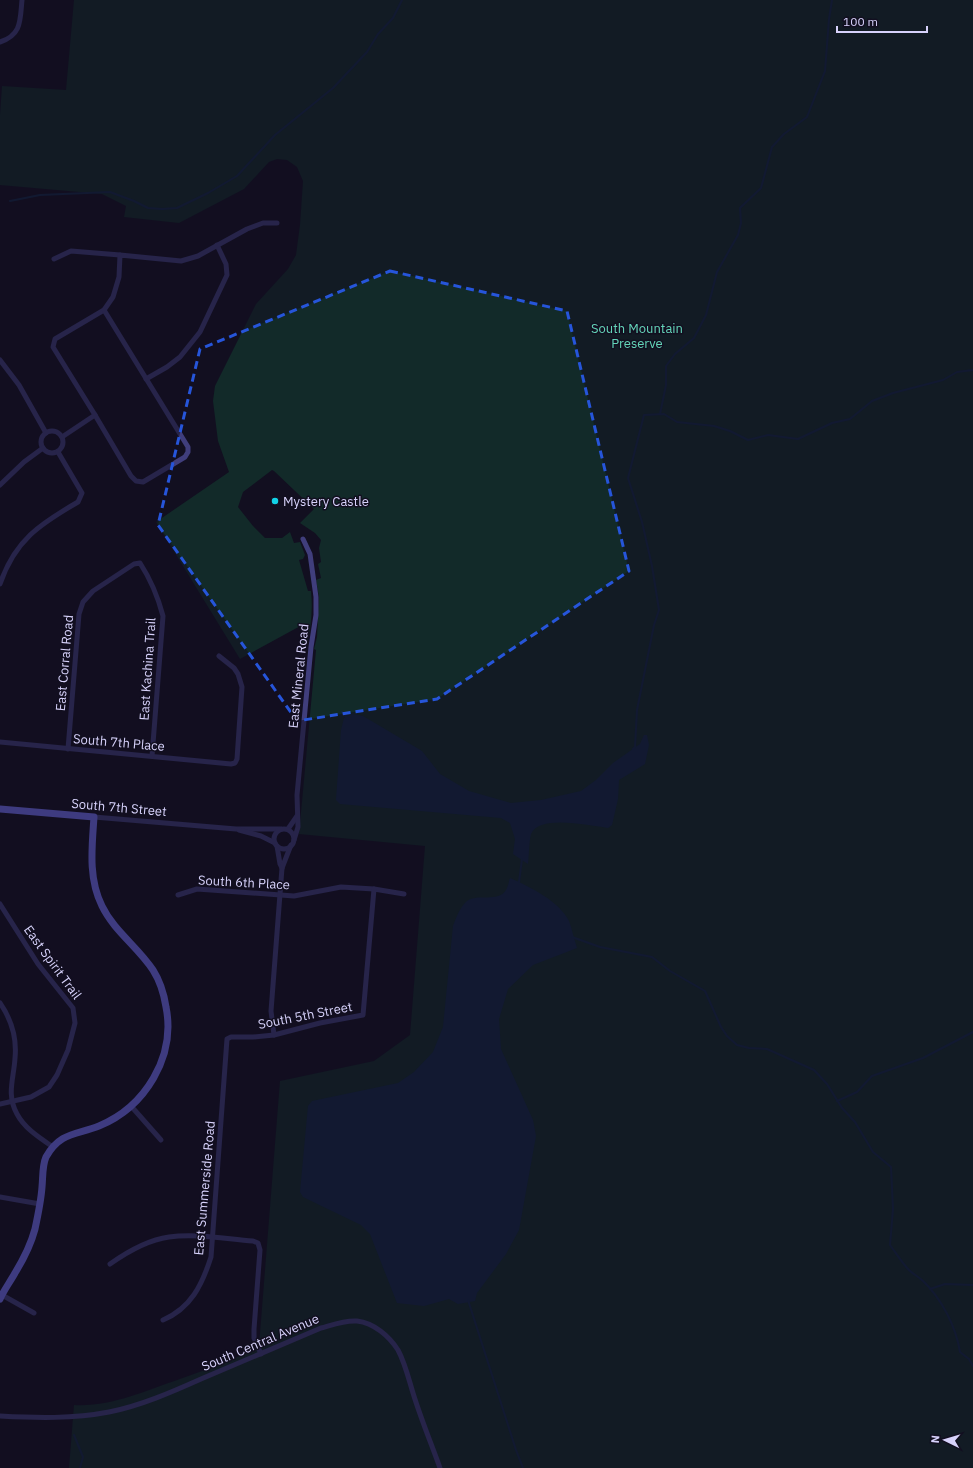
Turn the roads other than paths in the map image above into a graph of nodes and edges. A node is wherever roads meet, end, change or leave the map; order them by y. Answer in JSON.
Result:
{"nodes":[{"id":1,"x":22,"y":0,"type":"edge"},
{"id":2,"x":0,"y":42,"type":"edge"},
{"id":3,"x":277,"y":223,"type":"dead end"},
{"id":4,"x":217,"y":245,"type":"junction"},
{"id":5,"x":120,"y":255,"type":"junction"},
{"id":6,"x":54,"y":258,"type":"dead end"},
{"id":7,"x":104,"y":310,"type":"junction"},
{"id":8,"x":0,"y":360,"type":"edge"},
{"id":9,"x":146,"y":379,"type":"junction"},
{"id":10,"x":96,"y":415,"type":"junction"},
{"id":11,"x":46,"y":433,"type":"junction"},
{"id":12,"x":62,"y":437,"type":"junction"},
{"id":13,"x":43,"y":448,"type":"junction"},
{"id":14,"x":58,"y":452,"type":"junction"},
{"id":15,"x":0,"y":485,"type":"edge"},
{"id":16,"x":303,"y":539,"type":"dead end"},
{"id":17,"x":140,"y":563,"type":"joint"},
{"id":18,"x":0,"y":584,"type":"edge"},
{"id":19,"x":219,"y":656,"type":"dead end"},
{"id":20,"x":0,"y":742,"type":"edge"},
{"id":21,"x":68,"y":749,"type":"junction"},
{"id":22,"x":152,"y":756,"type":"junction"},
{"id":23,"x":0,"y":809,"type":"edge"},
{"id":24,"x":297,"y":816,"type":"junction"},
{"id":25,"x":94,"y":817,"type":"junction"},
{"id":26,"x":236,"y":829,"type":"junction"},
{"id":27,"x":281,"y":829,"type":"junction"},
{"id":28,"x":288,"y":830,"type":"junction"},
{"id":29,"x":294,"y":840,"type":"junction"},
{"id":30,"x":276,"y":844,"type":"junction"},
{"id":31,"x":291,"y":845,"type":"junction"},
{"id":32,"x":282,"y":868,"type":"junction"},
{"id":33,"x":374,"y":889,"type":"junction"},
{"id":34,"x":404,"y":894,"type":"dead end"},
{"id":35,"x":178,"y":895,"type":"dead end"},
{"id":36,"x":280,"y":896,"type":"junction"},
{"id":37,"x":0,"y":904,"type":"edge"},
{"id":38,"x":0,"y":1003,"type":"edge"},
{"id":39,"x":274,"y":1035,"type":"junction"},
{"id":40,"x":226,"y":1039,"type":"joint"},
{"id":41,"x":13,"y":1101,"type":"junction"},
{"id":42,"x":0,"y":1104,"type":"edge"},
{"id":43,"x":131,"y":1106,"type":"junction"},
{"id":44,"x":161,"y":1140,"type":"dead end"},
{"id":45,"x":53,"y":1147,"type":"junction"},
{"id":46,"x":0,"y":1197,"type":"edge"},
{"id":47,"x":40,"y":1204,"type":"junction"},
{"id":48,"x":213,"y":1238,"type":"junction"},
{"id":49,"x":110,"y":1264,"type":"dead end"},
{"id":50,"x":2,"y":1293,"type":"edge"},
{"id":51,"x":34,"y":1313,"type":"dead end"},
{"id":52,"x":163,"y":1320,"type":"dead end"},
{"id":53,"x":260,"y":1354,"type":"junction"},
{"id":54,"x":0,"y":1416,"type":"edge"},
{"id":55,"x":440,"y":1468,"type":"edge"}],
"edges":[{"from":1,"to":2,"type":"street"},
{"from":3,"to":4,"type":"street"},
{"from":4,"to":5,"type":"street"},
{"from":4,"to":9,"type":"street"},
{"from":5,"to":6,"type":"street"},
{"from":5,"to":7,"type":"street"},
{"from":7,"to":9,"type":"street"},
{"from":7,"to":10,"type":"street"},
{"from":8,"to":11,"type":"street"},
{"from":9,"to":10,"type":"street"},
{"from":10,"to":12,"type":"street"},
{"from":11,"to":12,"type":"street"},
{"from":11,"to":13,"type":"street"},
{"from":12,"to":14,"type":"street"},
{"from":13,"to":14,"type":"street"},
{"from":13,"to":15,"type":"street"},
{"from":14,"to":18,"type":"street"},
{"from":16,"to":24,"type":"street","name":"East Mineral Road"},
{"from":17,"to":21,"type":"street","name":"East Corral Road"},
{"from":17,"to":22,"type":"street","name":"East Kachina Trail"},
{"from":19,"to":22,"type":"street","name":"South 7th Place"},
{"from":20,"to":21,"type":"street","name":"South 7th Place"},
{"from":21,"to":22,"type":"street","name":"South 7th Place"},
{"from":23,"to":25,"type":"street","name":"South 7th Street"},
{"from":24,"to":28,"type":"street"},
{"from":24,"to":29,"type":"street","name":"East Mineral Road"},
{"from":25,"to":26,"type":"street","name":"South 7th Street"},
{"from":25,"to":43,"type":"street"},
{"from":26,"to":27,"type":"street","name":"South 7th Street"},
{"from":26,"to":30,"type":"street","name":"South 7th Street"},
{"from":27,"to":28,"type":"street","name":"South 7th Street"},
{"from":27,"to":30,"type":"street"},
{"from":28,"to":29,"type":"street"},
{"from":29,"to":31,"type":"street"},
{"from":30,"to":31,"type":"street","name":"South 7th Street"},
{"from":30,"to":32,"type":"street"},
{"from":31,"to":32,"type":"street"},
{"from":32,"to":36,"type":"street"},
{"from":33,"to":34,"type":"street","name":"South 6th Place"},
{"from":33,"to":36,"type":"street","name":"South 6th Place"},
{"from":33,"to":39,"type":"street","name":"South 5th Street"},
{"from":35,"to":36,"type":"street","name":"South 6th Place"},
{"from":36,"to":39,"type":"street"},
{"from":37,"to":41,"type":"street","name":"East Spirit Trail"},
{"from":38,"to":41,"type":"street"},
{"from":39,"to":40,"type":"street","name":"South 5th Street"},
{"from":40,"to":48,"type":"street","name":"East Summerside Road"},
{"from":41,"to":42,"type":"street","name":"East Spirit Trail"},
{"from":41,"to":45,"type":"street"},
{"from":43,"to":44,"type":"street"},
{"from":43,"to":45,"type":"street"},
{"from":45,"to":47,"type":"street"},
{"from":46,"to":47,"type":"street"},
{"from":47,"to":50,"type":"street"},
{"from":48,"to":49,"type":"street"},
{"from":48,"to":52,"type":"street","name":"East Summerside Road"},
{"from":48,"to":53,"type":"street"},
{"from":50,"to":51,"type":"street"},
{"from":53,"to":54,"type":"street","name":"South Central Avenue"},
{"from":53,"to":55,"type":"street","name":"South Central Avenue"}]}
